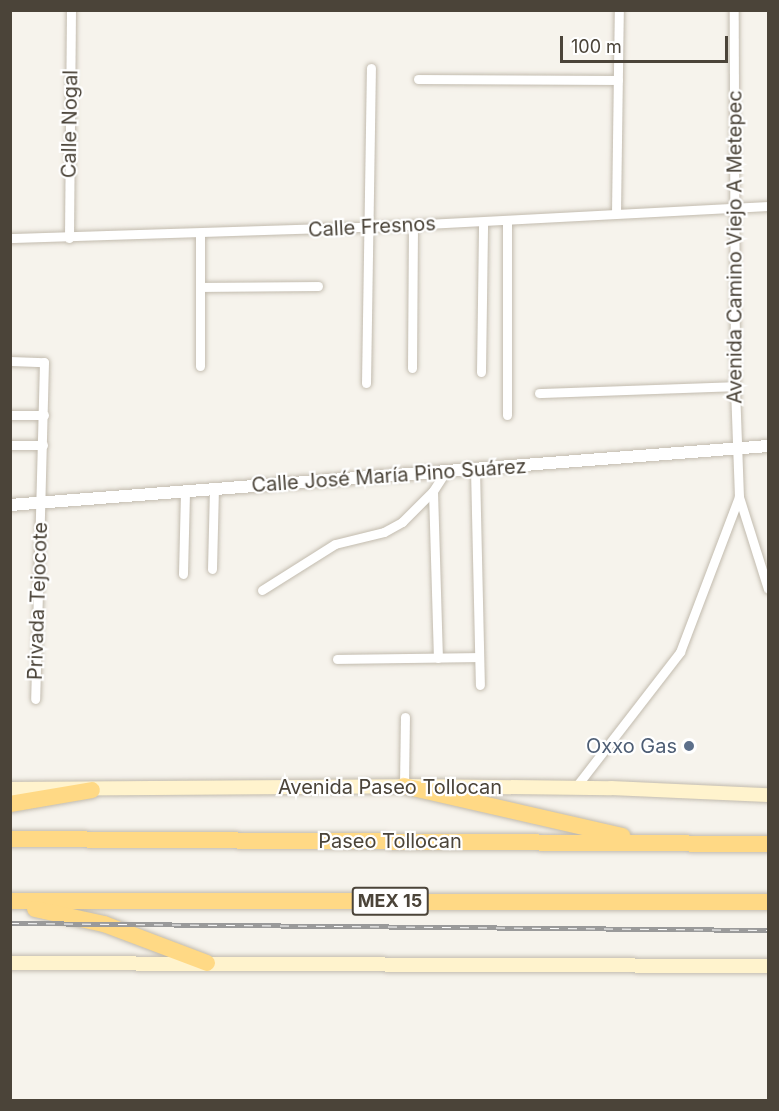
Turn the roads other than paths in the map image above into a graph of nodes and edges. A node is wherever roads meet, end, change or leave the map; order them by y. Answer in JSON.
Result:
{"nodes":[{"id":1,"x":71,"y":10,"type":"edge"},
{"id":2,"x":619,"y":10,"type":"edge"},
{"id":3,"x":734,"y":10,"type":"edge"},
{"id":4,"x":371,"y":68,"type":"dead end"},
{"id":5,"x":418,"y":80,"type":"dead end"},
{"id":6,"x":618,"y":80,"type":"junction"},
{"id":7,"x":768,"y":206,"type":"edge"},
{"id":8,"x":734,"y":209,"type":"junction"},
{"id":9,"x":616,"y":213,"type":"junction"},
{"id":10,"x":507,"y":220,"type":"junction"},
{"id":11,"x":483,"y":222,"type":"junction"},
{"id":12,"x":413,"y":225,"type":"junction"},
{"id":13,"x":369,"y":227,"type":"junction"},
{"id":14,"x":201,"y":234,"type":"junction"},
{"id":15,"x":10,"y":238,"type":"edge"},
{"id":16,"x":69,"y":238,"type":"junction"},
{"id":17,"x":200,"y":286,"type":"junction"},
{"id":18,"x":318,"y":286,"type":"dead end"},
{"id":19,"x":10,"y":361,"type":"edge"},
{"id":20,"x":200,"y":366,"type":"dead end"},
{"id":21,"x":412,"y":368,"type":"dead end"},
{"id":22,"x":481,"y":372,"type":"dead end"},
{"id":23,"x":366,"y":382,"type":"dead end"},
{"id":24,"x":735,"y":386,"type":"junction"},
{"id":25,"x":539,"y":393,"type":"dead end"},
{"id":26,"x":10,"y":415,"type":"edge"},
{"id":27,"x":44,"y":415,"type":"junction"},
{"id":28,"x":507,"y":415,"type":"dead end"},
{"id":29,"x":10,"y":445,"type":"edge"},
{"id":30,"x":43,"y":445,"type":"junction"},
{"id":31,"x":768,"y":446,"type":"edge"},
{"id":32,"x":737,"y":448,"type":"junction"},
{"id":33,"x":475,"y":469,"type":"junction"},
{"id":34,"x":446,"y":471,"type":"junction"},
{"id":35,"x":214,"y":489,"type":"junction"},
{"id":36,"x":433,"y":491,"type":"junction"},
{"id":37,"x":185,"y":492,"type":"junction"},
{"id":38,"x":739,"y":497,"type":"junction"},
{"id":39,"x":40,"y":503,"type":"junction"},
{"id":40,"x":10,"y":505,"type":"edge"},
{"id":41,"x":212,"y":569,"type":"dead end"},
{"id":42,"x":183,"y":574,"type":"dead end"},
{"id":43,"x":768,"y":589,"type":"edge"},
{"id":44,"x":262,"y":590,"type":"dead end"},
{"id":45,"x":479,"y":657,"type":"junction"},
{"id":46,"x":337,"y":658,"type":"dead end"},
{"id":47,"x":438,"y":658,"type":"junction"},
{"id":48,"x":480,"y":685,"type":"dead end"},
{"id":49,"x":35,"y":699,"type":"dead end"},
{"id":50,"x":405,"y":717,"type":"dead end"},
{"id":51,"x":404,"y":786,"type":"junction"},
{"id":52,"x":575,"y":788,"type":"junction"},
{"id":53,"x":10,"y":789,"type":"edge"},
{"id":54,"x":92,"y":790,"type":"junction"},
{"id":55,"x":768,"y":795,"type":"edge"},
{"id":56,"x":10,"y":804,"type":"edge"},
{"id":57,"x":10,"y":839,"type":"edge"},
{"id":58,"x":649,"y":843,"type":"junction"},
{"id":59,"x":768,"y":844,"type":"edge"},
{"id":60,"x":10,"y":902,"type":"edge"},
{"id":61,"x":768,"y":902,"type":"edge"},
{"id":62,"x":10,"y":963,"type":"edge"},
{"id":63,"x":207,"y":963,"type":"junction"},
{"id":64,"x":768,"y":966,"type":"edge"}],
"edges":[{"from":1,"to":16,"type":"street","name":"Calle Nogal"},
{"from":2,"to":6,"type":"street"},
{"from":3,"to":8,"type":"street","name":"Avenida Camino Viejo A Metepec"},
{"from":4,"to":13,"type":"street"},
{"from":5,"to":6,"type":"street"},
{"from":6,"to":9,"type":"street"},
{"from":7,"to":8,"type":"street","name":"Calle Fresnos"},
{"from":8,"to":9,"type":"street","name":"Calle Fresnos"},
{"from":8,"to":24,"type":"street","name":"Avenida Camino Viejo A Metepec"},
{"from":9,"to":10,"type":"street","name":"Calle Fresnos"},
{"from":10,"to":11,"type":"street","name":"Calle Fresnos"},
{"from":10,"to":28,"type":"street"},
{"from":11,"to":12,"type":"street","name":"Calle Fresnos"},
{"from":11,"to":22,"type":"street"},
{"from":12,"to":13,"type":"street","name":"Calle Fresnos"},
{"from":12,"to":21,"type":"street"},
{"from":13,"to":14,"type":"street","name":"Calle Fresnos"},
{"from":13,"to":23,"type":"street"},
{"from":14,"to":16,"type":"street","name":"Calle Fresnos"},
{"from":14,"to":17,"type":"street"},
{"from":15,"to":16,"type":"street","name":"Calle Fresnos"},
{"from":17,"to":18,"type":"street"},
{"from":17,"to":20,"type":"street"},
{"from":19,"to":27,"type":"street","name":"Privada Tejocote"},
{"from":24,"to":25,"type":"street"},
{"from":24,"to":32,"type":"street","name":"Avenida Camino Viejo A Metepec"},
{"from":26,"to":27,"type":"street"},
{"from":27,"to":30,"type":"street","name":"Privada Tejocote"},
{"from":29,"to":30,"type":"street"},
{"from":30,"to":39,"type":"street","name":"Privada Tejocote"},
{"from":31,"to":32,"type":"street","name":"Calle José María Pino Suárez"},
{"from":32,"to":33,"type":"street","name":"Calle José María Pino Suárez"},
{"from":32,"to":38,"type":"street","name":"Avenida Camino Viejo A Metepec"},
{"from":33,"to":34,"type":"street","name":"Calle José María Pino Suárez"},
{"from":33,"to":45,"type":"street"},
{"from":34,"to":35,"type":"street","name":"Calle José María Pino Suárez"},
{"from":34,"to":36,"type":"street"},
{"from":35,"to":37,"type":"street","name":"Calle José María Pino Suárez"},
{"from":35,"to":41,"type":"street"},
{"from":36,"to":44,"type":"street"},
{"from":36,"to":47,"type":"street"},
{"from":37,"to":39,"type":"street","name":"Calle José María Pino Suárez"},
{"from":37,"to":42,"type":"street"},
{"from":38,"to":43,"type":"street"},
{"from":38,"to":52,"type":"street"},
{"from":39,"to":40,"type":"street","name":"Calle José María Pino Suárez"},
{"from":39,"to":49,"type":"street","name":"Privada Tejocote"},
{"from":45,"to":47,"type":"street"},
{"from":45,"to":48,"type":"street"},
{"from":46,"to":47,"type":"street"},
{"from":50,"to":51,"type":"street"},
{"from":51,"to":52,"type":"main road","name":"Avenida Paseo Tollocan"},
{"from":51,"to":54,"type":"main road","name":"Avenida Paseo Tollocan"},
{"from":51,"to":58,"type":"highway"},
{"from":52,"to":55,"type":"main road","name":"Avenida Paseo Tollocan"},
{"from":53,"to":54,"type":"main road","name":"Avenida Paseo Tollocan"},
{"from":54,"to":56,"type":"highway"},
{"from":57,"to":58,"type":"highway","name":"Paseo Tollocan"},
{"from":58,"to":59,"type":"highway","name":"Paseo Tollocan"},
{"from":60,"to":61,"type":"highway","number":"MEX 15"},
{"from":60,"to":63,"type":"highway"},
{"from":62,"to":63,"type":"main road"},
{"from":63,"to":64,"type":"main road"}]}
